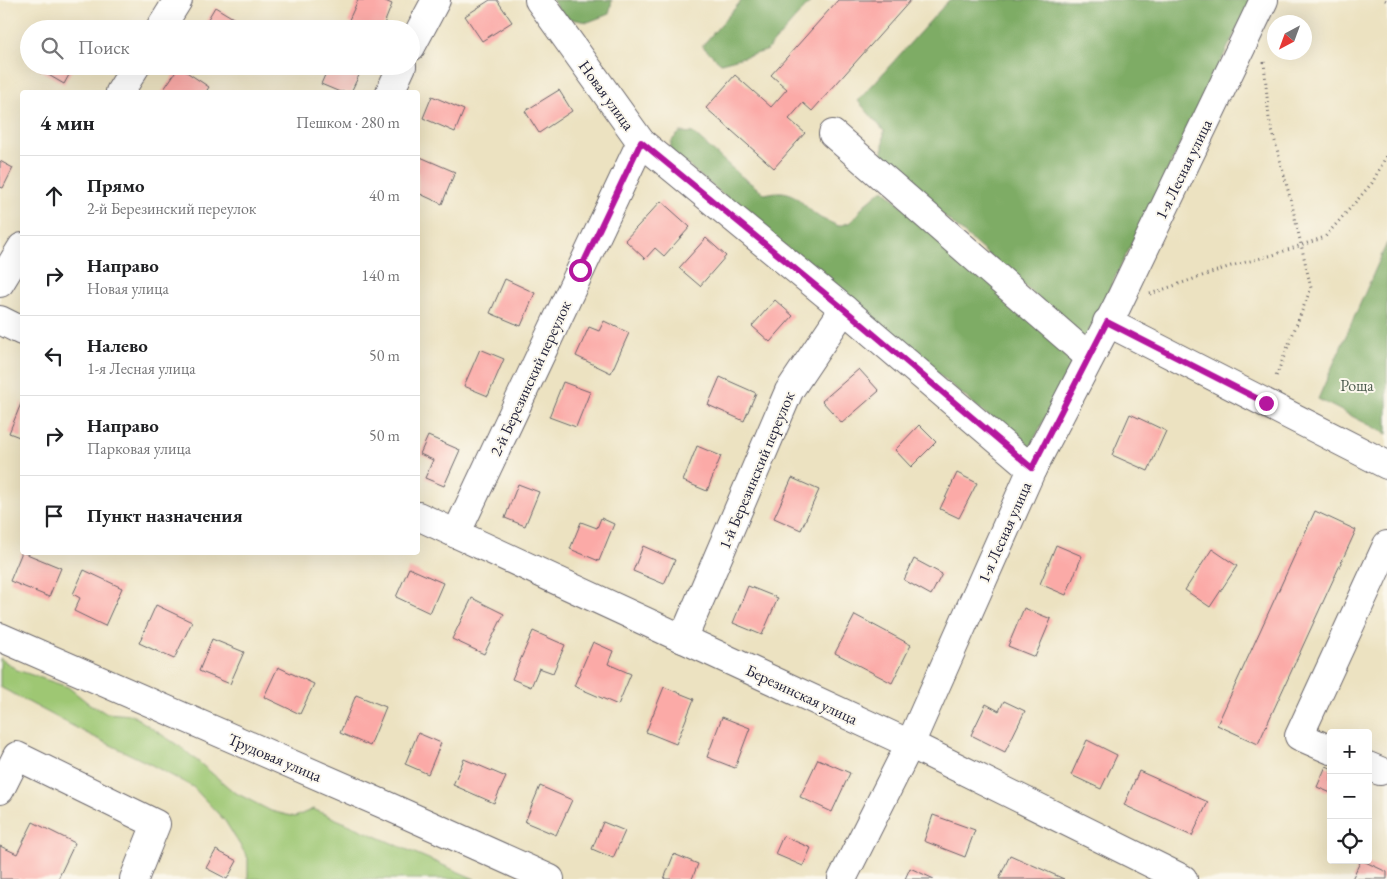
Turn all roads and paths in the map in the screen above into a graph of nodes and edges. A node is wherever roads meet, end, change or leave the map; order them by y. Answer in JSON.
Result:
{"nodes":[{"id":1,"x":178,"y":0,"type":"edge"},
{"id":2,"x":436,"y":0,"type":"edge"},
{"id":3,"x":539,"y":0,"type":"edge"},
{"id":4,"x":1264,"y":0,"type":"edge"},
{"id":5,"x":166,"y":20,"type":"edge"},
{"id":6,"x":420,"y":30,"type":"edge"},
{"id":7,"x":1264,"y":60,"type":"dead end"},
{"id":8,"x":130,"y":75,"type":"edge"},
{"id":9,"x":398,"y":75,"type":"edge"},
{"id":10,"x":121,"y":90,"type":"edge"},
{"id":11,"x":391,"y":90,"type":"edge"},
{"id":12,"x":833,"y":134,"type":"dead end"},
{"id":13,"x":641,"y":142,"type":"junction"},
{"id":14,"x":1387,"y":155,"type":"edge"},
{"id":15,"x":1301,"y":246,"type":"junction"},
{"id":16,"x":20,"y":250,"type":"edge"},
{"id":17,"x":0,"y":283,"type":"edge"},
{"id":18,"x":844,"y":309,"type":"junction"},
{"id":19,"x":1112,"y":314,"type":"junction"},
{"id":20,"x":0,"y":320,"type":"edge"},
{"id":21,"x":20,"y":330,"type":"edge"},
{"id":22,"x":1089,"y":357,"type":"junction"},
{"id":23,"x":1266,"y":403,"type":"junction"},
{"id":24,"x":1387,"y":465,"type":"edge"},
{"id":25,"x":1032,"y":468,"type":"junction"},
{"id":26,"x":420,"y":517,"type":"edge"},
{"id":27,"x":456,"y":534,"type":"junction"},
{"id":28,"x":1387,"y":545,"type":"edge"},
{"id":29,"x":0,"y":638,"type":"edge"},
{"id":30,"x":683,"y":639,"type":"junction"},
{"id":31,"x":910,"y":744,"type":"junction"},
{"id":32,"x":1327,"y":748,"type":"edge"},
{"id":33,"x":0,"y":790,"type":"edge"},
{"id":34,"x":134,"y":879,"type":"edge"},
{"id":35,"x":550,"y":879,"type":"edge"},
{"id":36,"x":842,"y":879,"type":"edge"},
{"id":37,"x":1182,"y":879,"type":"edge"}],
"edges":[{"from":1,"to":5,"type":"street"},
{"from":2,"to":6,"type":"street"},
{"from":3,"to":13,"type":"street","name":"Новая улица"},
{"from":4,"to":19,"type":"street","name":"1-я Лесная улица"},
{"from":7,"to":15,"type":"path"},
{"from":8,"to":10,"type":"street"},
{"from":9,"to":11,"type":"street"},
{"from":12,"to":22,"type":"street"},
{"from":13,"to":18,"type":"street","name":"Новая улица"},
{"from":13,"to":27,"type":"street","name":"2-й Березинский переулок"},
{"from":14,"to":15,"type":"path"},
{"from":15,"to":19,"type":"path"},
{"from":15,"to":23,"type":"path"},
{"from":16,"to":17,"type":"street"},
{"from":18,"to":25,"type":"street","name":"Новая улица"},
{"from":18,"to":30,"type":"street","name":"1-й Березинский переулок"},
{"from":19,"to":22,"type":"street","name":"1-я Лесная улица"},
{"from":19,"to":23,"type":"street"},
{"from":20,"to":21,"type":"street"},
{"from":22,"to":25,"type":"street","name":"1-я Лесная улица"},
{"from":23,"to":24,"type":"street"},
{"from":25,"to":31,"type":"street","name":"1-я Лесная улица"},
{"from":26,"to":27,"type":"street","name":"Березинская улица"},
{"from":27,"to":30,"type":"street","name":"Березинская улица"},
{"from":28,"to":32,"type":"street"},
{"from":29,"to":35,"type":"street","name":"Трудовая улица"},
{"from":30,"to":31,"type":"street","name":"Березинская улица"},
{"from":31,"to":36,"type":"street","name":"1-я Лесная улица"},
{"from":31,"to":37,"type":"street","name":"Березинская улица"},
{"from":33,"to":34,"type":"street"}]}
